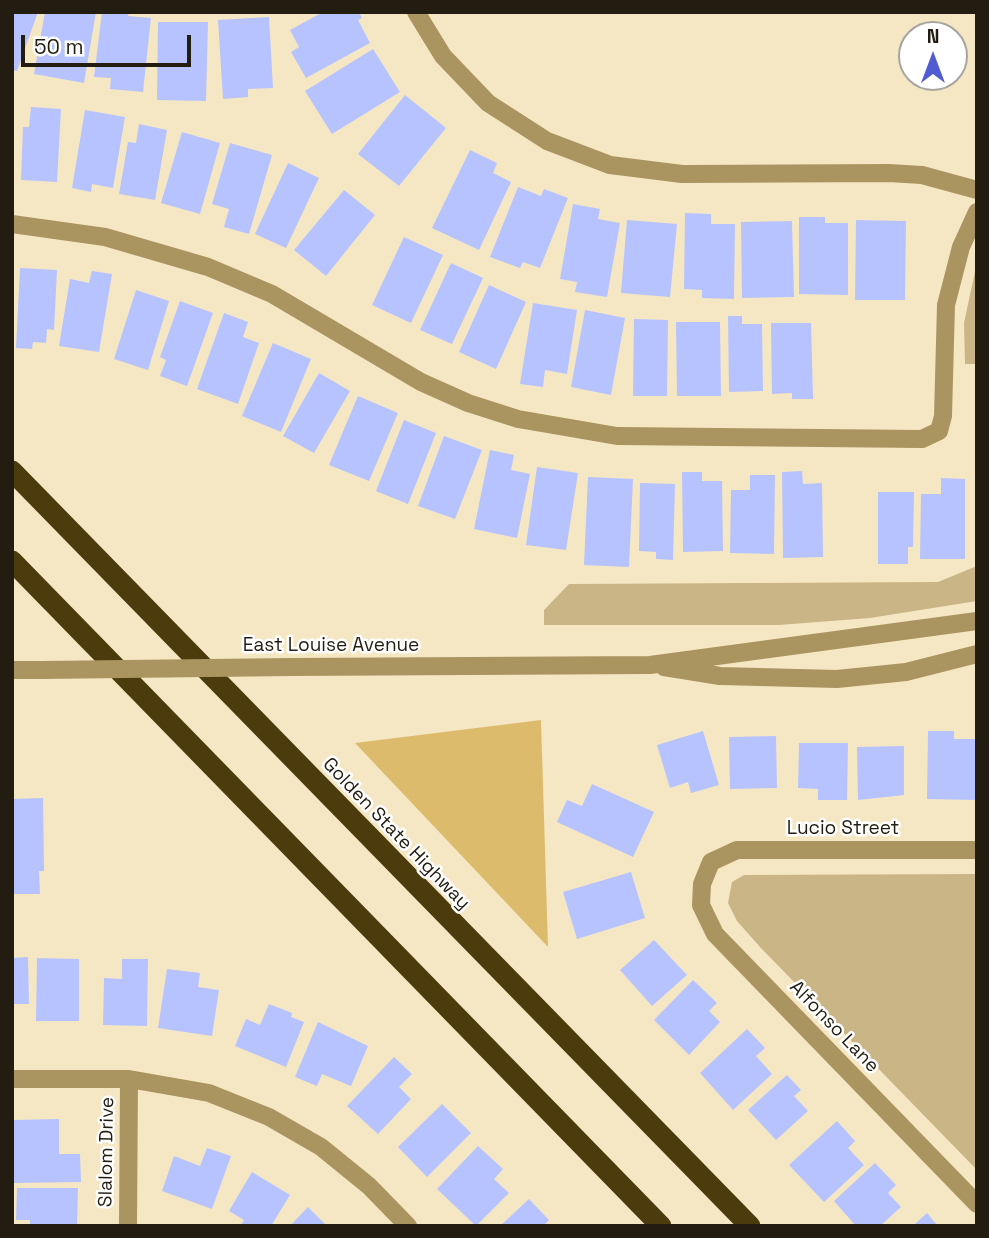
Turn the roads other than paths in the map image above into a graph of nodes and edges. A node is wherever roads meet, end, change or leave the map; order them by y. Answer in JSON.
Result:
{"nodes":[{"id":1,"x":416,"y":12,"type":"edge"},
{"id":2,"x":977,"y":190,"type":"edge"},
{"id":3,"x":977,"y":212,"type":"edge"},
{"id":4,"x":12,"y":224,"type":"edge"},
{"id":5,"x":12,"y":471,"type":"edge"},
{"id":6,"x":12,"y":561,"type":"edge"},
{"id":7,"x":977,"y":621,"type":"edge"},
{"id":8,"x":977,"y":654,"type":"edge"},
{"id":9,"x":650,"y":665,"type":"junction"},
{"id":10,"x":12,"y":670,"type":"edge"},
{"id":11,"x":977,"y":850,"type":"edge"},
{"id":12,"x":711,"y":862,"type":"joint"},
{"id":13,"x":12,"y":1079,"type":"edge"},
{"id":14,"x":129,"y":1079,"type":"junction"},
{"id":15,"x":977,"y":1204,"type":"edge"},
{"id":16,"x":128,"y":1226,"type":"edge"},
{"id":17,"x":408,"y":1226,"type":"edge"},
{"id":18,"x":661,"y":1226,"type":"edge"},
{"id":19,"x":750,"y":1226,"type":"edge"}],
"edges":[{"from":1,"to":2,"type":"street"},
{"from":3,"to":4,"type":"street"},
{"from":5,"to":19,"type":"highway","name":"Golden State Highway"},
{"from":6,"to":18,"type":"highway"},
{"from":7,"to":9,"type":"street","name":"East Louise Avenue"},
{"from":8,"to":9,"type":"street","name":"East Louise Avenue"},
{"from":9,"to":10,"type":"street","name":"East Louise Avenue","bridge":true},
{"from":11,"to":12,"type":"street","name":"Lucio Street"},
{"from":12,"to":15,"type":"street","name":"Alfonso Lane"},
{"from":13,"to":14,"type":"street"},
{"from":14,"to":16,"type":"street","name":"Slalom Drive"},
{"from":14,"to":17,"type":"street"}]}
